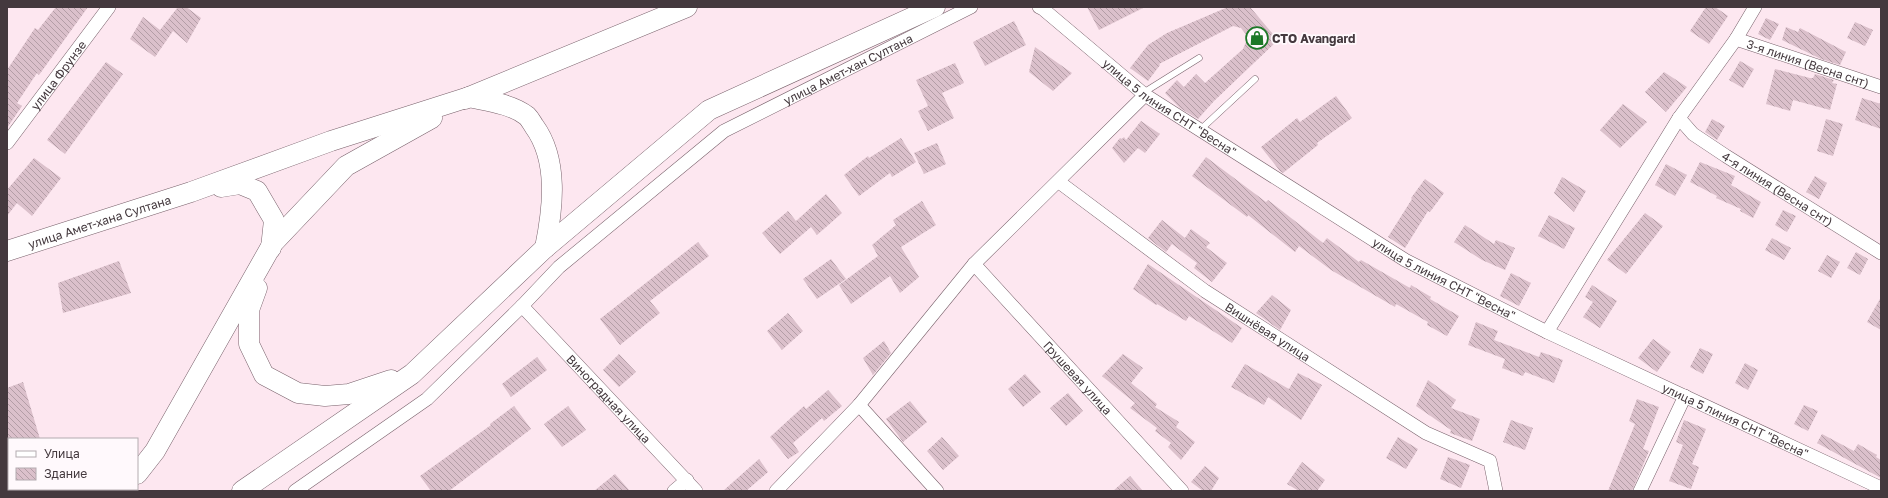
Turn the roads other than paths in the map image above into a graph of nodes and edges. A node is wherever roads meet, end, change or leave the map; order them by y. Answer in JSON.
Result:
{"nodes":[{"id":1,"x":109,"y":7,"type":"edge"},
{"id":2,"x":686,"y":7,"type":"edge"},
{"id":3,"x":935,"y":7,"type":"edge"},
{"id":4,"x":971,"y":7,"type":"edge"},
{"id":5,"x":1755,"y":7,"type":"edge"},
{"id":6,"x":1042,"y":8,"type":"edge"},
{"id":7,"x":1736,"y":39,"type":"junction"},
{"id":8,"x":1199,"y":58,"type":"dead end"},
{"id":9,"x":1255,"y":79,"type":"dead end"},
{"id":10,"x":1881,"y":87,"type":"edge"},
{"id":11,"x":1144,"y":94,"type":"junction"},
{"id":12,"x":469,"y":97,"type":"junction"},
{"id":13,"x":1679,"y":118,"type":"junction"},
{"id":14,"x":1200,"y":130,"type":"junction"},
{"id":15,"x":7,"y":143,"type":"edge"},
{"id":16,"x":1059,"y":182,"type":"junction"},
{"id":17,"x":191,"y":192,"type":"junction"},
{"id":18,"x":273,"y":243,"type":"junction"},
{"id":19,"x":10,"y":246,"type":"edge"},
{"id":20,"x":545,"y":248,"type":"junction"},
{"id":21,"x":1881,"y":253,"type":"edge"},
{"id":22,"x":974,"y":264,"type":"junction"},
{"id":23,"x":522,"y":306,"type":"junction"},
{"id":24,"x":1547,"y":332,"type":"junction"},
{"id":25,"x":412,"y":374,"type":"junction"},
{"id":26,"x":1685,"y":396,"type":"junction"},
{"id":27,"x":859,"y":405,"type":"junction"},
{"id":28,"x":138,"y":473,"type":"edge"},
{"id":29,"x":687,"y":480,"type":"junction"},
{"id":30,"x":1881,"y":488,"type":"edge"},
{"id":31,"x":242,"y":491,"type":"edge"},
{"id":32,"x":295,"y":491,"type":"edge"},
{"id":33,"x":674,"y":491,"type":"edge"},
{"id":34,"x":696,"y":491,"type":"edge"},
{"id":35,"x":776,"y":491,"type":"edge"},
{"id":36,"x":937,"y":491,"type":"edge"},
{"id":37,"x":1182,"y":491,"type":"edge"},
{"id":38,"x":1496,"y":491,"type":"edge"},
{"id":39,"x":1640,"y":491,"type":"edge"}],
"edges":[{"from":1,"to":15,"type":"street","name":"улица Фрунзе"},
{"from":2,"to":12,"type":"main road"},
{"from":3,"to":20,"type":"main road"},
{"from":4,"to":23,"type":"street","name":"улица Амет-хан Султана"},
{"from":5,"to":7,"type":"street"},
{"from":6,"to":11,"type":"street","name":"улица 5 линия СНТ \"Весна\""},
{"from":7,"to":10,"type":"street","name":"3-я линия (Весна снт)"},
{"from":7,"to":13,"type":"street"},
{"from":8,"to":11,"type":"lane"},
{"from":9,"to":14,"type":"lane"},
{"from":11,"to":14,"type":"street","name":"улица 5 линия СНТ \"Весна\""},
{"from":11,"to":16,"type":"street"},
{"from":12,"to":17,"type":"main road"},
{"from":12,"to":18,"type":"main road"},
{"from":12,"to":20,"type":"main road"},
{"from":13,"to":21,"type":"street","name":"4-я линия (Весна снт)"},
{"from":13,"to":24,"type":"street"},
{"from":14,"to":24,"type":"street","name":"улица 5 линия СНТ \"Весна\""},
{"from":16,"to":22,"type":"street"},
{"from":16,"to":38,"type":"street","name":"Вишнёвая улица"},
{"from":17,"to":18,"type":"main road"},
{"from":17,"to":19,"type":"main road","name":"улица Амет-хана Султана"},
{"from":18,"to":25,"type":"main road"},
{"from":18,"to":28,"type":"main road"},
{"from":20,"to":25,"type":"main road"},
{"from":22,"to":27,"type":"street"},
{"from":22,"to":37,"type":"street","name":"Грушевая улица"},
{"from":23,"to":29,"type":"street","name":"Виноградная улица"},
{"from":23,"to":32,"type":"street","name":"улица Амет-хан Султана"},
{"from":24,"to":26,"type":"street","name":"улица 5 линия СНТ \"Весна\""},
{"from":25,"to":31,"type":"main road"},
{"from":26,"to":30,"type":"street","name":"улица 5 линия СНТ \"Весна\""},
{"from":26,"to":39,"type":"street"},
{"from":27,"to":35,"type":"street"},
{"from":27,"to":36,"type":"street"},
{"from":29,"to":33,"type":"street"},
{"from":29,"to":34,"type":"street","name":"Виноградная улица"}]}
